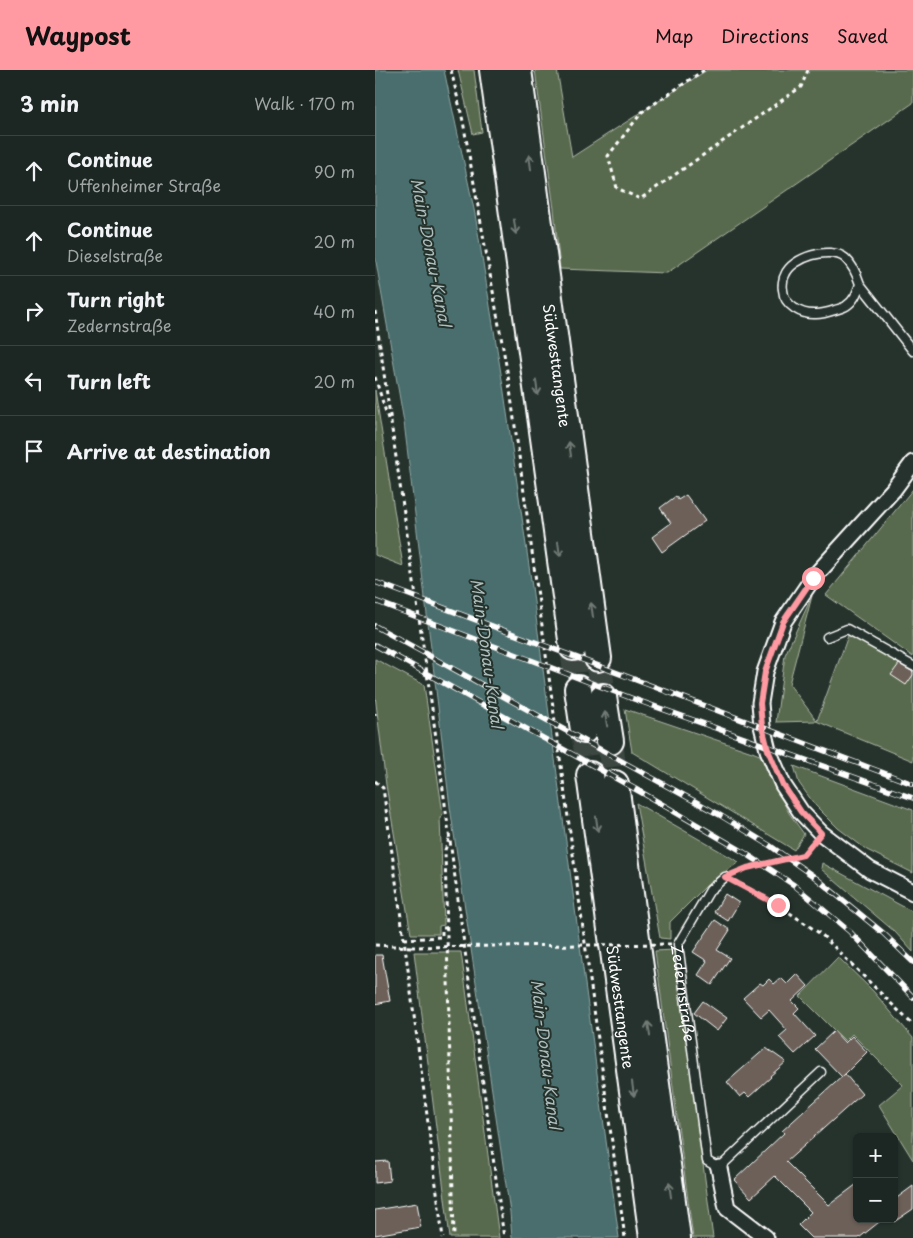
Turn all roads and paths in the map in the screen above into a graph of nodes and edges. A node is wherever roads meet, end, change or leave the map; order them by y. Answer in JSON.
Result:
{"nodes":[{"id":1,"x":451,"y":70,"type":"edge"},
{"id":2,"x":493,"y":70,"type":"edge"},
{"id":3,"x":518,"y":70,"type":"edge"},
{"id":4,"x":704,"y":70,"type":"edge"},
{"id":5,"x":808,"y":70,"type":"edge"},
{"id":6,"x":860,"y":284,"type":"junction"},
{"id":7,"x":375,"y":311,"type":"edge"},
{"id":8,"x":913,"y":351,"type":"edge"},
{"id":9,"x":375,"y":377,"type":"edge"},
{"id":10,"x":392,"y":432,"type":"junction"},
{"id":11,"x":913,"y":463,"type":"edge"},
{"id":12,"x":827,"y":637,"type":"dead end"},
{"id":13,"x":573,"y":647,"type":"tunnel mouth"},
{"id":14,"x":598,"y":658,"type":"tunnel mouth"},
{"id":15,"x":913,"y":666,"type":"edge"},
{"id":16,"x":578,"y":689,"type":"tunnel mouth"},
{"id":17,"x":603,"y":697,"type":"tunnel mouth"},
{"id":18,"x":584,"y":730,"type":"tunnel mouth"},
{"id":19,"x":610,"y":741,"type":"tunnel mouth"},
{"id":20,"x":590,"y":775,"type":"tunnel mouth"},
{"id":21,"x":375,"y":780,"type":"edge"},
{"id":22,"x":615,"y":784,"type":"tunnel mouth"},
{"id":23,"x":821,"y":833,"type":"junction"},
{"id":24,"x":449,"y":839,"type":"junction"},
{"id":25,"x":725,"y":877,"type":"junction"},
{"id":26,"x":913,"y":892,"type":"edge"},
{"id":27,"x":447,"y":928,"type":"junction"},
{"id":28,"x":404,"y":939,"type":"junction"},
{"id":29,"x":672,"y":944,"type":"dead end"},
{"id":30,"x":375,"y":945,"type":"edge"},
{"id":31,"x":405,"y":946,"type":"junction"},
{"id":32,"x":913,"y":1025,"type":"edge"},
{"id":33,"x":821,"y":1072,"type":"dead end"},
{"id":34,"x":719,"y":1168,"type":"junction"},
{"id":35,"x":443,"y":1238,"type":"edge"},
{"id":36,"x":454,"y":1238,"type":"edge"},
{"id":37,"x":504,"y":1238,"type":"edge"},
{"id":38,"x":625,"y":1238,"type":"edge"},
{"id":39,"x":653,"y":1238,"type":"edge"},
{"id":40,"x":677,"y":1238,"type":"edge"},
{"id":41,"x":766,"y":1238,"type":"edge"}],
"edges":[{"from":1,"to":38,"type":"path"},
{"from":2,"to":13,"type":"highway","name":"Südwesttangente","one_way":true},
{"from":14,"to":3,"type":"highway","name":"Südwesttangente","one_way":true},
{"from":4,"to":5,"type":"path"},
{"from":6,"to":6,"type":"lane"},
{"from":6,"to":8,"type":"lane"},
{"from":7,"to":10,"type":"path"},
{"from":9,"to":10,"type":"path"},
{"from":10,"to":24,"type":"path"},
{"from":11,"to":23,"type":"street"},
{"from":12,"to":15,"type":"lane"},
{"from":16,"to":18,"type":"highway"},
{"from":19,"to":17,"type":"highway","one_way":true},
{"from":20,"to":39,"type":"highway","name":"Südwesttangente","one_way":true},
{"from":21,"to":28,"type":"path"},
{"from":40,"to":22,"type":"highway","name":"Südwesttangente","one_way":true},
{"from":23,"to":25,"type":"path"},
{"from":23,"to":26,"type":"street"},
{"from":24,"to":27,"type":"path"},
{"from":24,"to":37,"type":"path"},
{"from":25,"to":32,"type":"path"},
{"from":25,"to":34,"type":"lane","name":"Zedernstraße"},
{"from":27,"to":28,"type":"path"},
{"from":27,"to":36,"type":"path"},
{"from":28,"to":31,"type":"path"},
{"from":29,"to":31,"type":"path","bridge":true},
{"from":30,"to":31,"type":"path"},
{"from":31,"to":35,"type":"path"},
{"from":33,"to":34,"type":"lane"},
{"from":34,"to":41,"type":"street","name":"Zedernstraße"}]}
